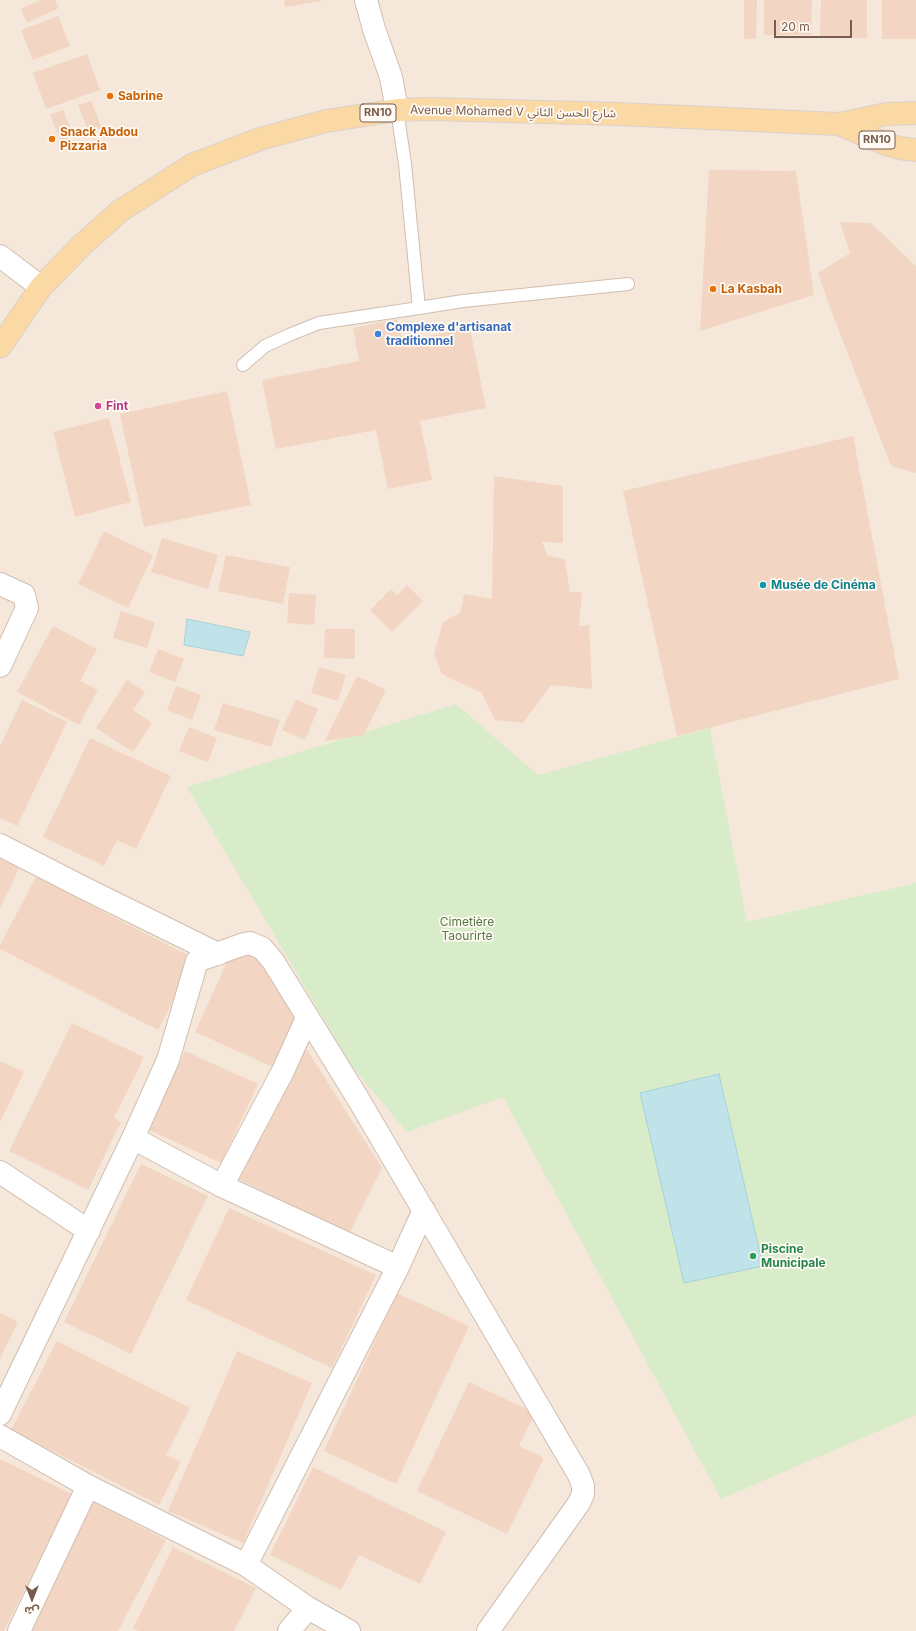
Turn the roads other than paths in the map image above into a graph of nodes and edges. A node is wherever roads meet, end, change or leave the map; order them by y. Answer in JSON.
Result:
{"nodes":[{"id":1,"x":366,"y":0,"type":"edge"},
{"id":2,"x":397,"y":110,"type":"junction"},
{"id":3,"x":916,"y":113,"type":"edge"},
{"id":4,"x":839,"y":124,"type":"junction"},
{"id":5,"x":911,"y":153,"type":"edge"},
{"id":6,"x":0,"y":256,"type":"edge"},
{"id":7,"x":628,"y":284,"type":"dead end"},
{"id":8,"x":41,"y":287,"type":"junction"},
{"id":9,"x":419,"y":308,"type":"junction"},
{"id":10,"x":0,"y":347,"type":"edge"},
{"id":11,"x":243,"y":365,"type":"dead end"},
{"id":12,"x":0,"y":584,"type":"edge"},
{"id":13,"x":0,"y":666,"type":"edge"},
{"id":14,"x":0,"y":845,"type":"edge"},
{"id":15,"x":218,"y":954,"type":"junction"},
{"id":16,"x":307,"y":1018,"type":"junction"},
{"id":17,"x":134,"y":1138,"type":"junction"},
{"id":18,"x":1,"y":1174,"type":"edge"},
{"id":19,"x":222,"y":1186,"type":"junction"},
{"id":20,"x":424,"y":1210,"type":"junction"},
{"id":21,"x":89,"y":1231,"type":"junction"},
{"id":22,"x":398,"y":1267,"type":"junction"},
{"id":23,"x":0,"y":1414,"type":"edge"},
{"id":24,"x":0,"y":1436,"type":"edge"},
{"id":25,"x":88,"y":1486,"type":"junction"},
{"id":26,"x":246,"y":1565,"type":"junction"},
{"id":27,"x":308,"y":1608,"type":"junction"},
{"id":28,"x":18,"y":1631,"type":"edge"},
{"id":29,"x":289,"y":1631,"type":"edge"},
{"id":30,"x":349,"y":1631,"type":"edge"},
{"id":31,"x":488,"y":1631,"type":"edge"}],
"edges":[{"from":1,"to":2,"type":"street"},
{"from":2,"to":4,"type":"main road","name":"Avenue Mohamed V شارع الحسن الثاني","number":"RN10"},
{"from":2,"to":8,"type":"main road","name":"Avenue Mohamed V شارع الحسن الثاني","number":"RN10"},
{"from":2,"to":9,"type":"lane"},
{"from":3,"to":4,"type":"main road","name":"Avenue Mohamed V شارع الحسن الثاني","number":"RN10"},
{"from":4,"to":5,"type":"main road","number":"RN10"},
{"from":6,"to":8,"type":"street"},
{"from":7,"to":9,"type":"lane"},
{"from":8,"to":10,"type":"main road","name":"Avenue Mohamed V شارع الحسن الثاني","number":"RN10"},
{"from":9,"to":11,"type":"lane"},
{"from":12,"to":13,"type":"street"},
{"from":14,"to":15,"type":"street"},
{"from":15,"to":16,"type":"street"},
{"from":15,"to":17,"type":"street"},
{"from":16,"to":19,"type":"street"},
{"from":16,"to":20,"type":"street"},
{"from":17,"to":19,"type":"street"},
{"from":17,"to":21,"type":"street"},
{"from":18,"to":21,"type":"street"},
{"from":19,"to":22,"type":"street"},
{"from":20,"to":22,"type":"street"},
{"from":20,"to":31,"type":"street"},
{"from":21,"to":23,"type":"street"},
{"from":22,"to":26,"type":"street"},
{"from":24,"to":25,"type":"street"},
{"from":25,"to":26,"type":"street"},
{"from":25,"to":28,"type":"street"},
{"from":26,"to":27,"type":"street"},
{"from":27,"to":29,"type":"street"},
{"from":27,"to":30,"type":"street"}]}
